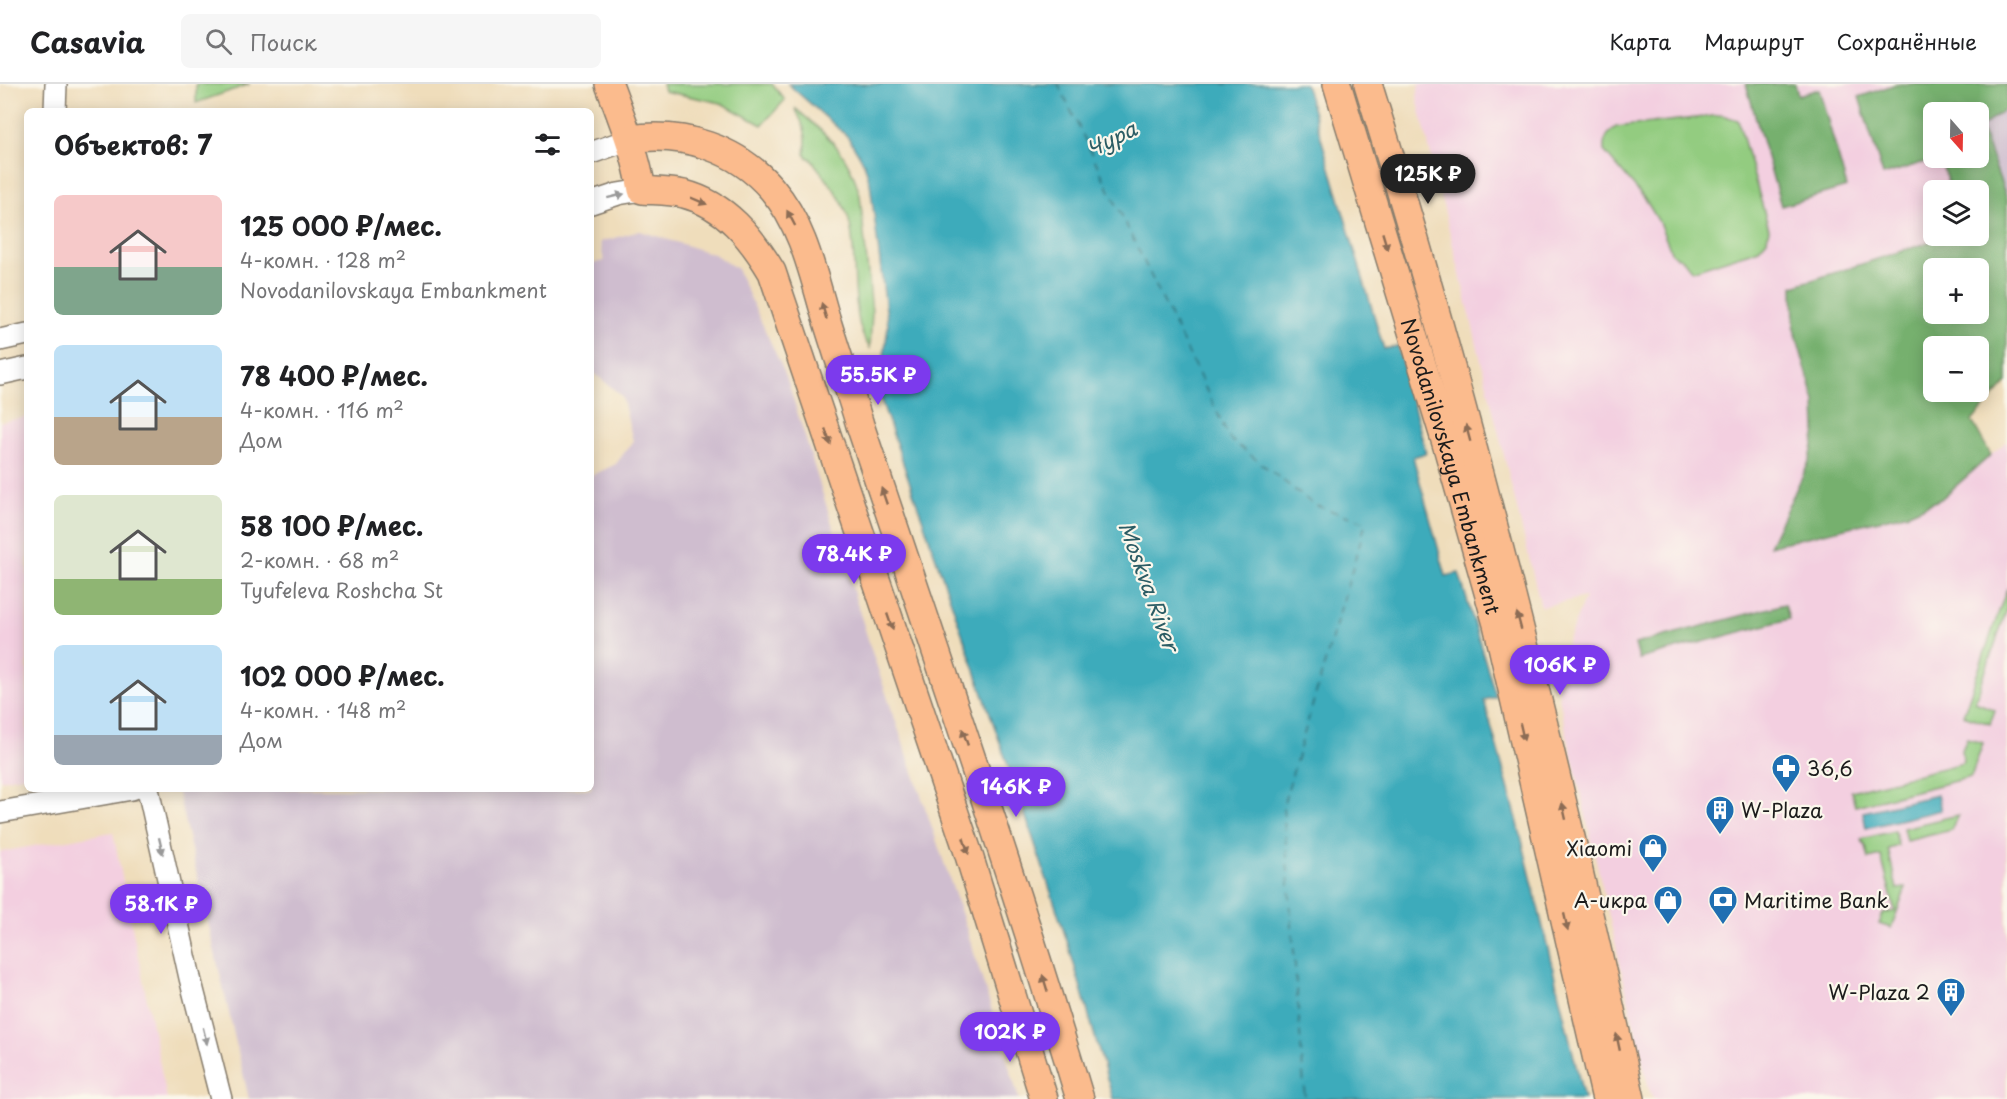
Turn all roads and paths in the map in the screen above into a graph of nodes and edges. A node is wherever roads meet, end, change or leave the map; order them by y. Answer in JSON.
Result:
{"nodes":[{"id":1,"x":56,"y":84,"type":"edge"},
{"id":2,"x":609,"y":84,"type":"edge"},
{"id":3,"x":1337,"y":84,"type":"edge"},
{"id":4,"x":1368,"y":84,"type":"edge"},
{"id":5,"x":55,"y":108,"type":"edge"},
{"id":6,"x":630,"y":139,"type":"junction"},
{"id":7,"x":594,"y":152,"type":"edge"},
{"id":8,"x":642,"y":190,"type":"junction"},
{"id":9,"x":594,"y":202,"type":"edge"},
{"id":10,"x":24,"y":335,"type":"edge"},
{"id":11,"x":0,"y":340,"type":"edge"},
{"id":12,"x":24,"y":369,"type":"edge"},
{"id":13,"x":0,"y":374,"type":"edge"},
{"id":14,"x":115,"y":792,"type":"edge"},
{"id":15,"x":149,"y":792,"type":"edge"},
{"id":16,"x":0,"y":812,"type":"edge"},
{"id":17,"x":221,"y":1099,"type":"edge"},
{"id":18,"x":1044,"y":1099,"type":"edge"},
{"id":19,"x":1080,"y":1099,"type":"edge"},
{"id":20,"x":1606,"y":1099,"type":"edge"},
{"id":21,"x":1630,"y":1099,"type":"edge"}],
"edges":[{"from":1,"to":5,"type":"street"},
{"from":2,"to":6,"type":"main road"},
{"from":3,"to":20,"type":"main road","name":"Novodanilovskaya Embankment","one_way":true},
{"from":21,"to":4,"type":"main road","name":"Novodanilovskaya Embankment","one_way":true},
{"from":6,"to":7,"type":"street"},
{"from":6,"to":8,"type":"main road"},
{"from":19,"to":6,"type":"main road","one_way":true},
{"from":9,"to":8,"type":"street","one_way":true},
{"from":8,"to":18,"type":"main road","one_way":true},
{"from":10,"to":11,"type":"street"},
{"from":12,"to":13,"type":"street"},
{"from":14,"to":16,"type":"street"},
{"from":15,"to":17,"type":"street","one_way":true}]}
